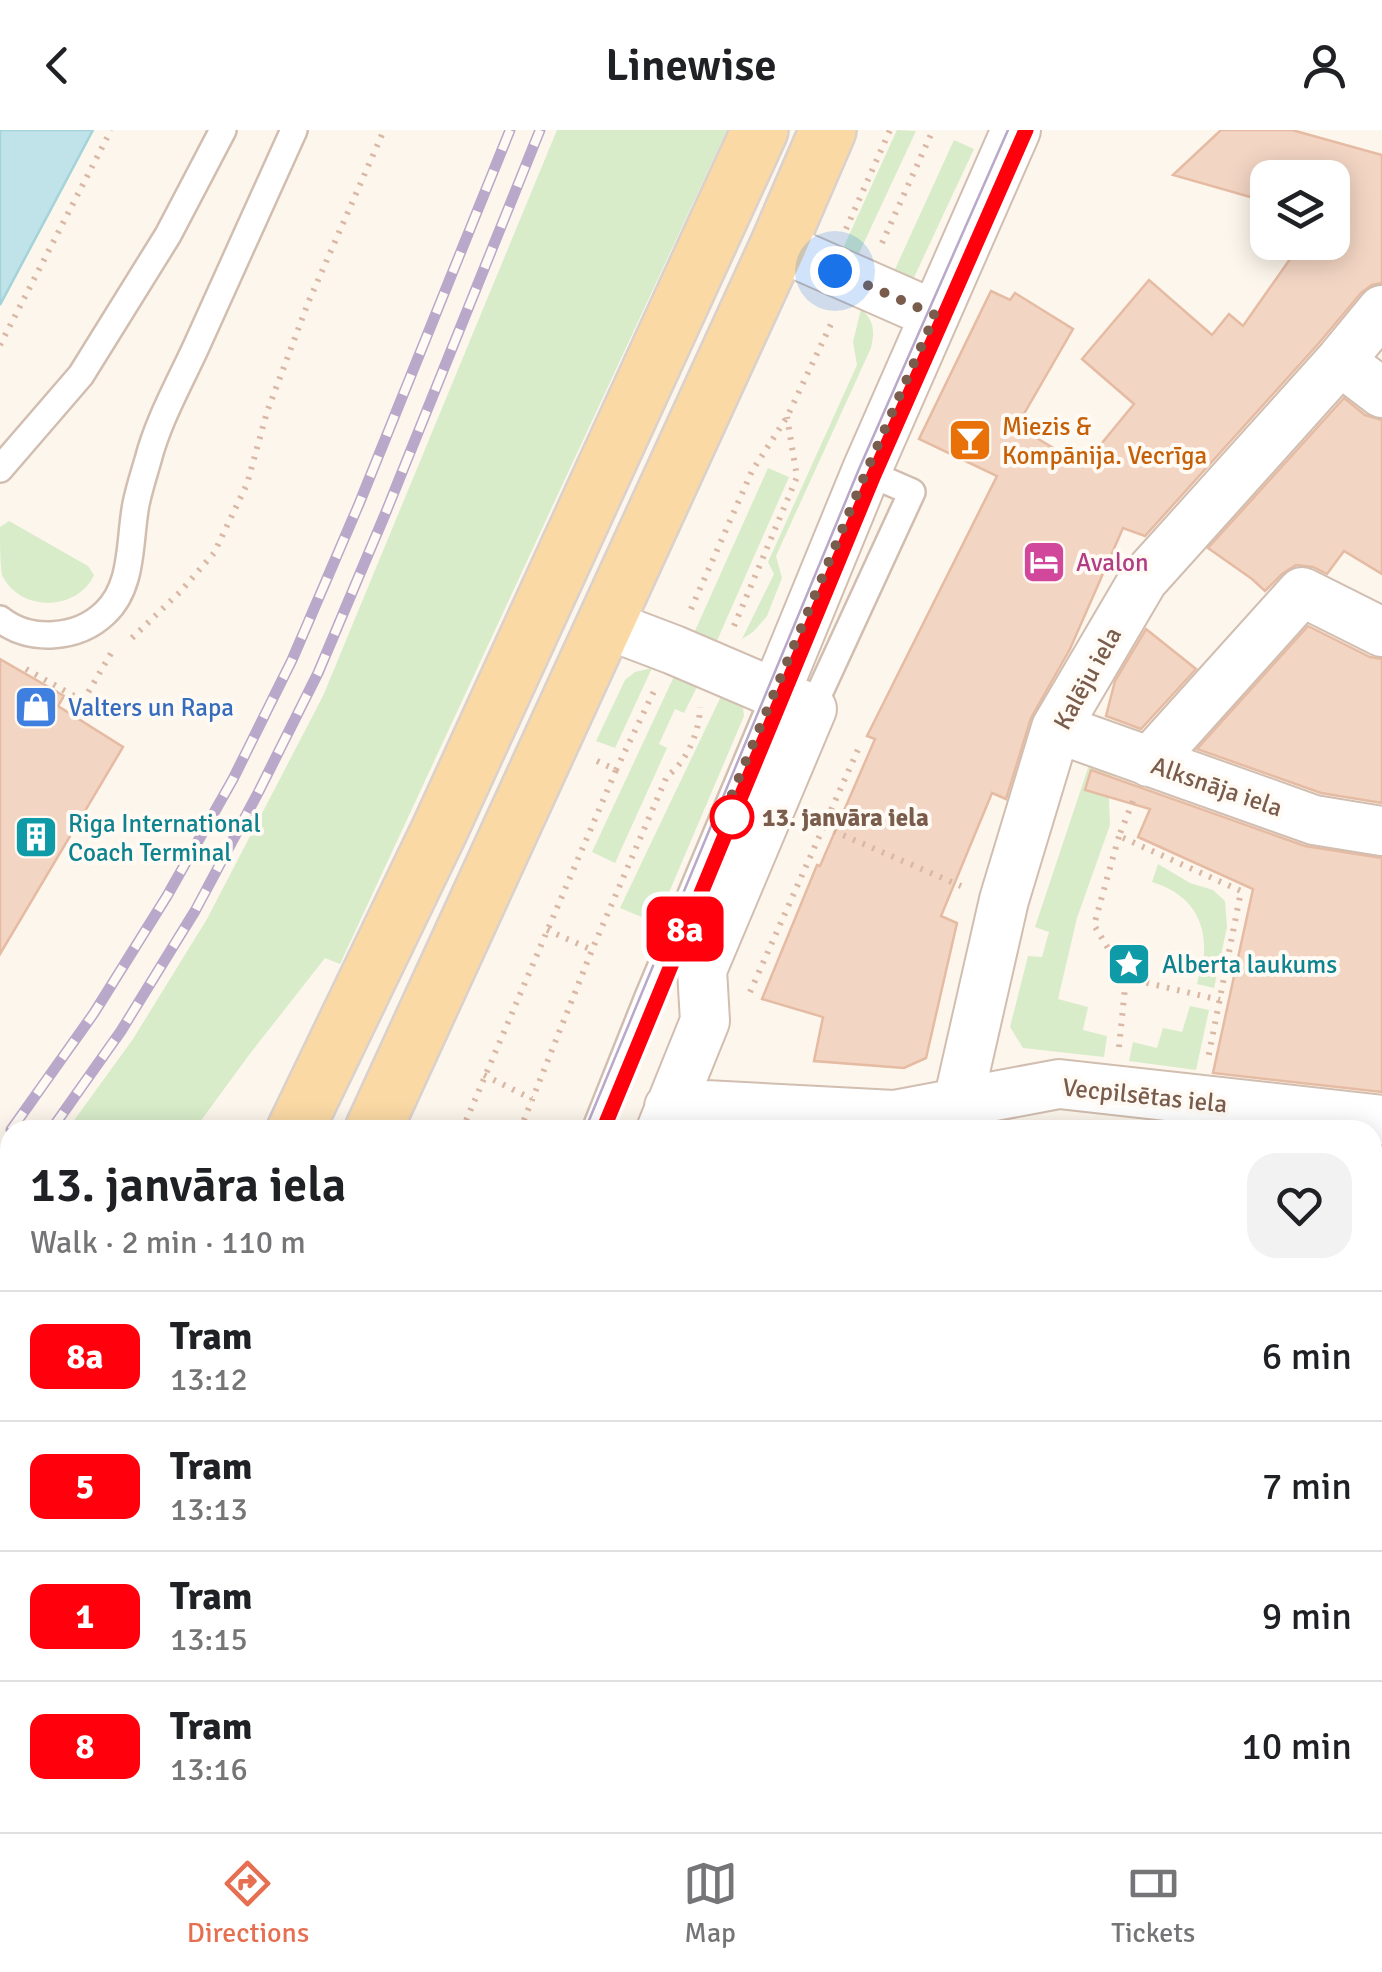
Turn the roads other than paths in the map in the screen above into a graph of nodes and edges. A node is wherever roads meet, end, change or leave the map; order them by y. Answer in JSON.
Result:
{"nodes":[{"id":1,"x":223,"y":130,"type":"edge"},
{"id":2,"x":294,"y":130,"type":"edge"},
{"id":3,"x":760,"y":130,"type":"edge"},
{"id":4,"x":828,"y":130,"type":"edge"},
{"id":5,"x":1016,"y":130,"type":"edge"},
{"id":6,"x":778,"y":246,"type":"junction"},
{"id":7,"x":1382,"y":310,"type":"edge"},
{"id":8,"x":935,"y":315,"type":"junction"},
{"id":9,"x":1340,"y":361,"type":"junction"},
{"id":10,"x":1382,"y":393,"type":"edge"},
{"id":11,"x":0,"y":469,"type":"edge"},
{"id":12,"x":0,"y":620,"type":"edge"},
{"id":13,"x":604,"y":623,"type":"junction"},
{"id":14,"x":1382,"y":632,"type":"edge"},
{"id":15,"x":793,"y":701,"type":"junction"},
{"id":16,"x":1056,"y":728,"type":"junction"},
{"id":17,"x":1148,"y":762,"type":"junction"},
{"id":18,"x":1382,"y":831,"type":"edge"},
{"id":19,"x":953,"y":1116,"type":"edge"},
{"id":20,"x":665,"y":1119,"type":"edge"},
{"id":21,"x":300,"y":1120,"type":"edge"},
{"id":22,"x":377,"y":1120,"type":"edge"},
{"id":23,"x":600,"y":1120,"type":"edge"},
{"id":24,"x":1382,"y":1120,"type":"edge"}],
"edges":[{"from":1,"to":11,"type":"lane"},
{"from":2,"to":12,"type":"lane"},
{"from":3,"to":21,"type":"main road"},
{"from":4,"to":6,"type":"main road"},
{"from":5,"to":8,"type":"street"},
{"from":6,"to":8,"type":"street"},
{"from":6,"to":13,"type":"main road"},
{"from":7,"to":9,"type":"street","name":"Kalēju iela"},
{"from":8,"to":15,"type":"street"},
{"from":9,"to":10,"type":"street"},
{"from":9,"to":16,"type":"street","name":"Kalēju iela"},
{"from":13,"to":15,"type":"street"},
{"from":13,"to":22,"type":"main road"},
{"from":14,"to":17,"type":"street"},
{"from":15,"to":20,"type":"street"},
{"from":15,"to":23,"type":"lane"},
{"from":16,"to":17,"type":"street","name":"Alksnāja iela"},
{"from":16,"to":19,"type":"street","name":"Kalēju iela"},
{"from":17,"to":18,"type":"street","name":"Alksnāja iela"},
{"from":19,"to":20,"type":"street","name":"Vecpilsētas iela"},
{"from":19,"to":24,"type":"street","name":"Vecpilsētas iela"}]}
